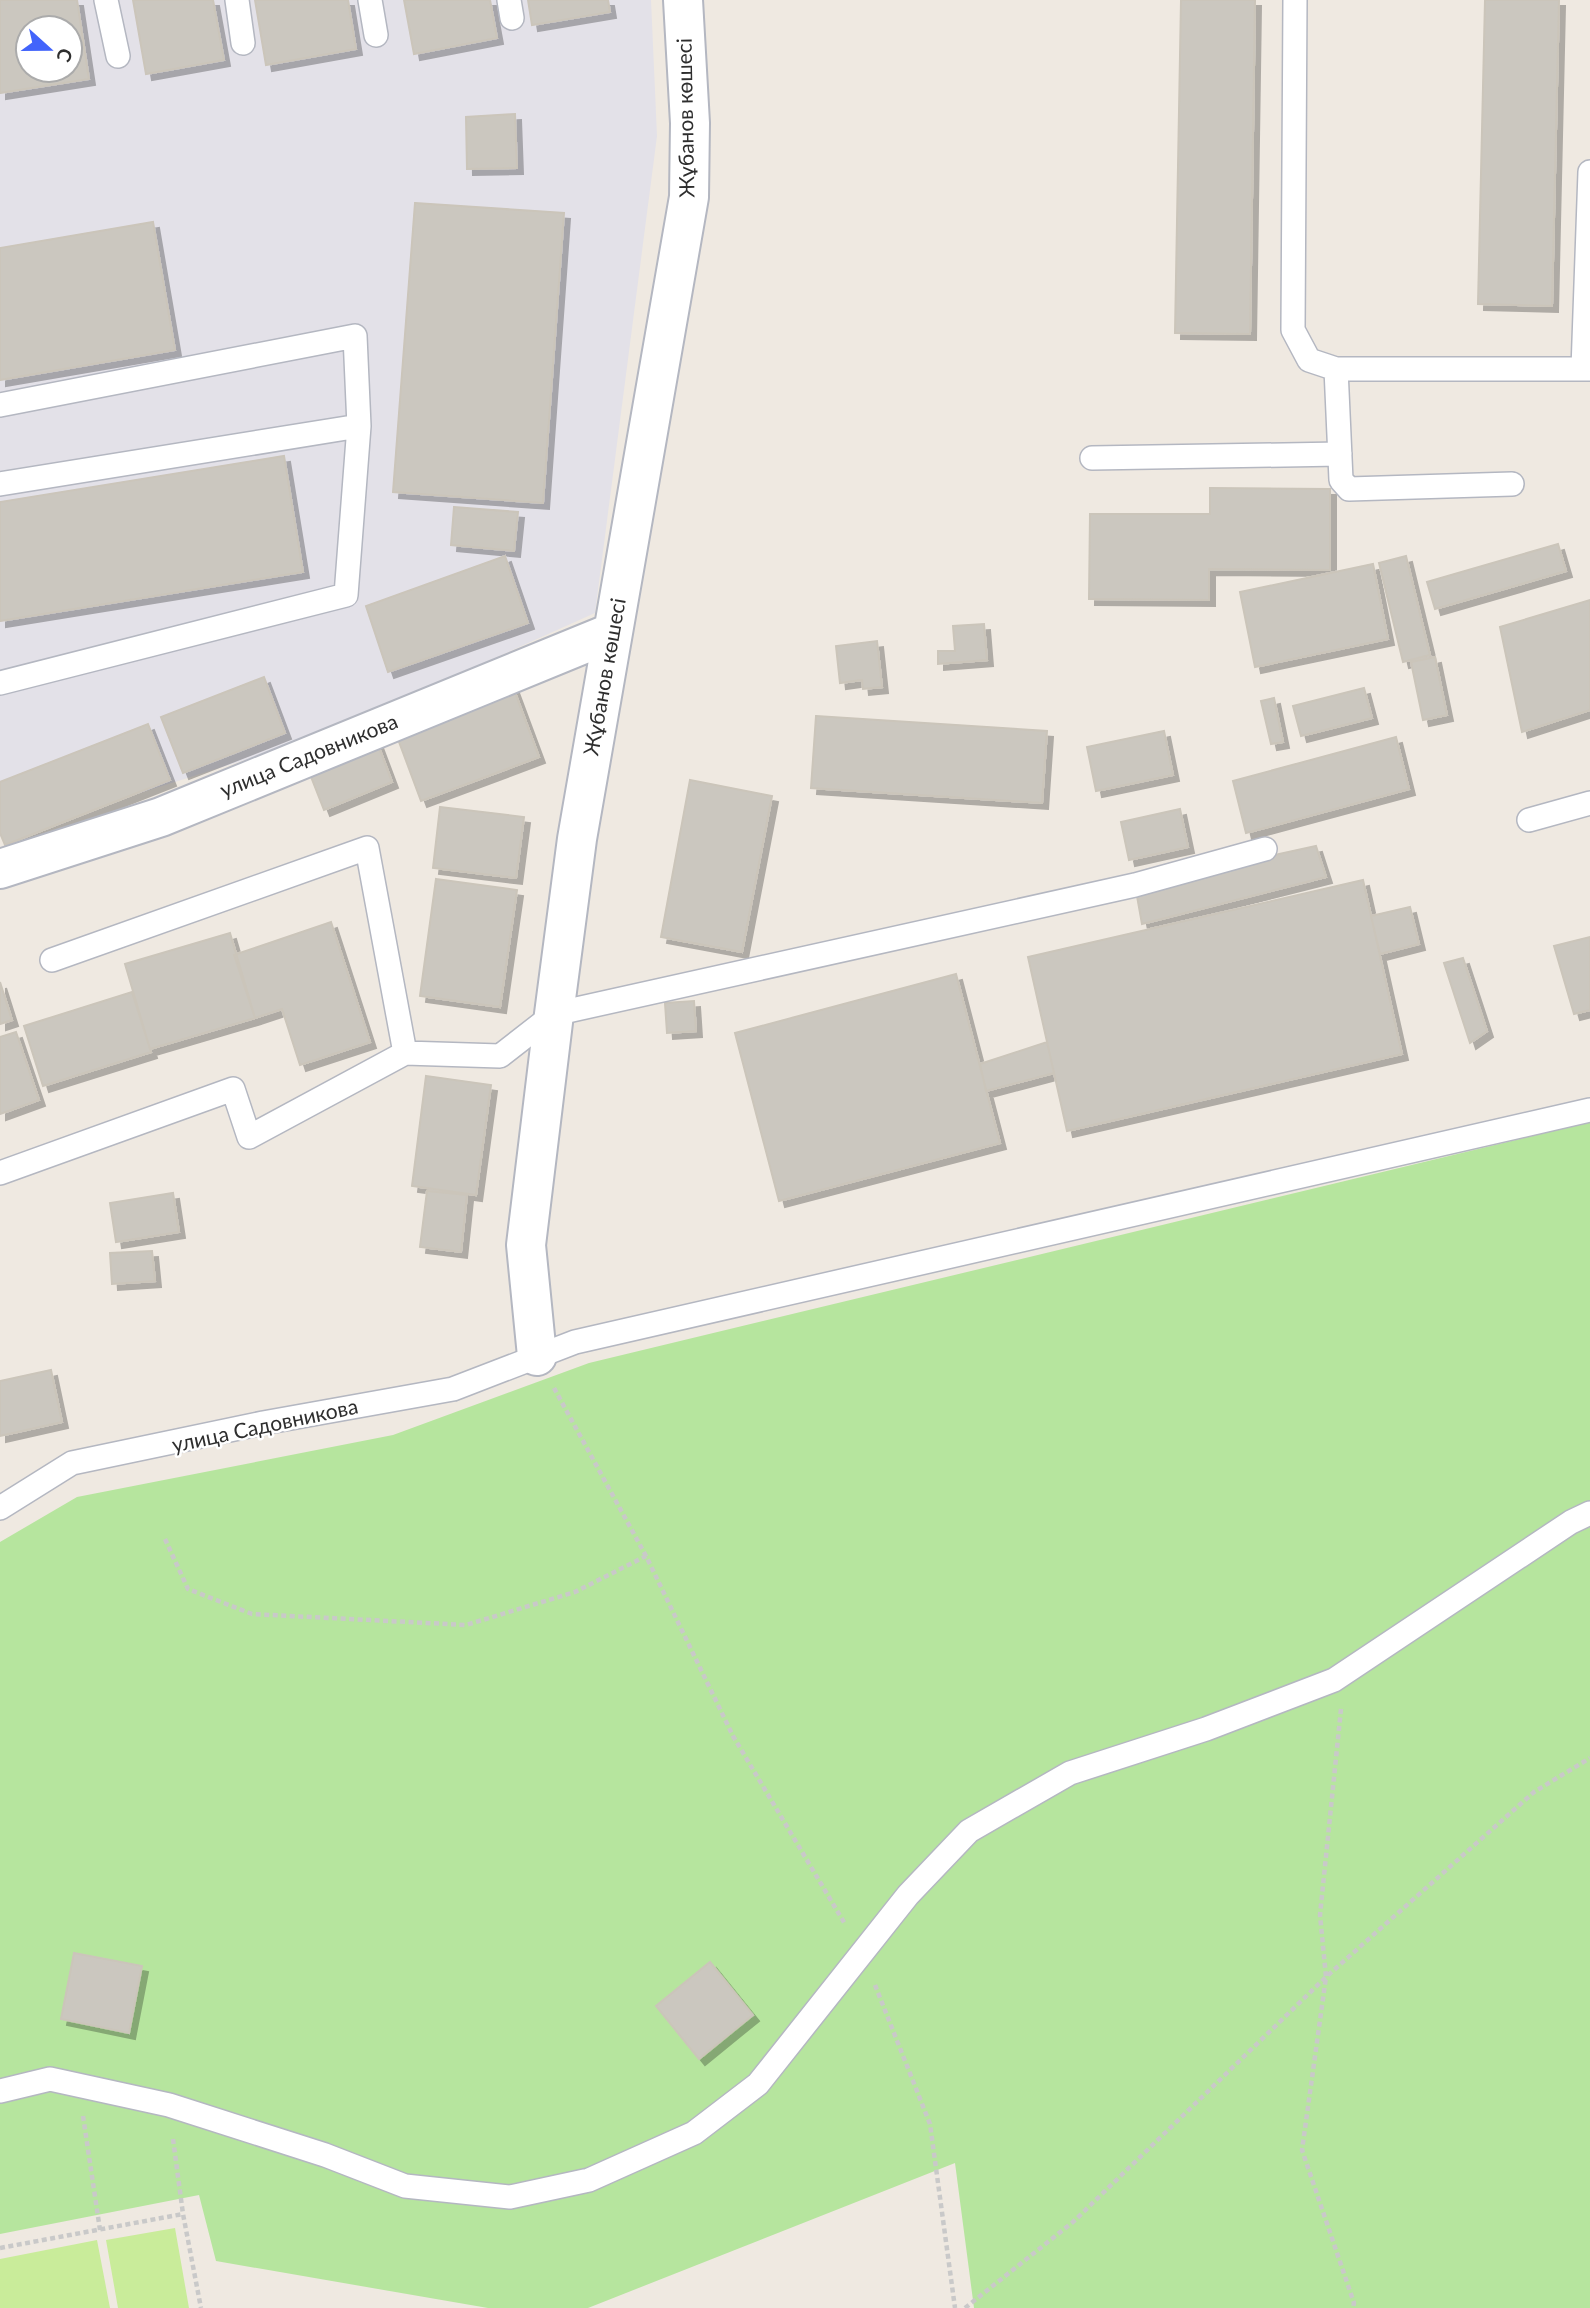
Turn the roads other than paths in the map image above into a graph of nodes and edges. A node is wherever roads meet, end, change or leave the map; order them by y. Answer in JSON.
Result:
{"nodes":[{"id":1,"x":106,"y":0,"type":"edge"},
{"id":2,"x":237,"y":0,"type":"edge"},
{"id":3,"x":370,"y":0,"type":"edge"},
{"id":4,"x":683,"y":0,"type":"edge"},
{"id":5,"x":1295,"y":0,"type":"edge"},
{"id":6,"x":376,"y":35,"type":"dead end"},
{"id":7,"x":243,"y":43,"type":"dead end"},
{"id":8,"x":118,"y":56,"type":"dead end"},
{"id":9,"x":1590,"y":172,"type":"edge"},
{"id":10,"x":1336,"y":369,"type":"junction"},
{"id":11,"x":1587,"y":369,"type":"edge"},
{"id":12,"x":0,"y":405,"type":"edge"},
{"id":13,"x":359,"y":426,"type":"junction"},
{"id":14,"x":1340,"y":454,"type":"junction"},
{"id":15,"x":1092,"y":458,"type":"dead end"},
{"id":16,"x":0,"y":484,"type":"edge"},
{"id":17,"x":1512,"y":484,"type":"dead end"},
{"id":18,"x":613,"y":632,"type":"junction"},
{"id":19,"x":0,"y":683,"type":"edge"},
{"id":20,"x":1590,"y":803,"type":"edge"},
{"id":21,"x":1529,"y":820,"type":"dead end"},
{"id":22,"x":1265,"y":849,"type":"dead end"},
{"id":23,"x":0,"y":869,"type":"edge"},
{"id":24,"x":52,"y":960,"type":"dead end"},
{"id":25,"x":554,"y":1014,"type":"junction"},
{"id":26,"x":405,"y":1053,"type":"junction"},
{"id":27,"x":1590,"y":1110,"type":"edge"},
{"id":28,"x":0,"y":1173,"type":"edge"},
{"id":29,"x":537,"y":1356,"type":"junction"},
{"id":30,"x":0,"y":1508,"type":"edge"},
{"id":31,"x":1590,"y":1513,"type":"edge"},
{"id":32,"x":0,"y":2091,"type":"edge"}],
"edges":[{"from":1,"to":8,"type":"lane"},
{"from":2,"to":7,"type":"lane"},
{"from":3,"to":6,"type":"lane"},
{"from":4,"to":18,"type":"street","name":"Жұбанов көшесі"},
{"from":5,"to":10,"type":"lane"},
{"from":9,"to":11,"type":"lane"},
{"from":10,"to":11,"type":"lane"},
{"from":10,"to":14,"type":"lane"},
{"from":12,"to":13,"type":"lane"},
{"from":13,"to":16,"type":"lane"},
{"from":13,"to":19,"type":"lane"},
{"from":14,"to":15,"type":"lane"},
{"from":14,"to":17,"type":"lane"},
{"from":18,"to":23,"type":"street","name":"улица Садовникова"},
{"from":18,"to":25,"type":"street","name":"Жұбанов көшесі"},
{"from":20,"to":21,"type":"lane"},
{"from":22,"to":25,"type":"lane"},
{"from":24,"to":26,"type":"lane"},
{"from":25,"to":26,"type":"lane"},
{"from":25,"to":29,"type":"street","name":"Жұбанов көшесі"},
{"from":26,"to":28,"type":"lane"},
{"from":27,"to":29,"type":"lane","name":"улица Садовникова"},
{"from":29,"to":30,"type":"lane","name":"улица Садовникова"},
{"from":31,"to":32,"type":"lane"}]}
